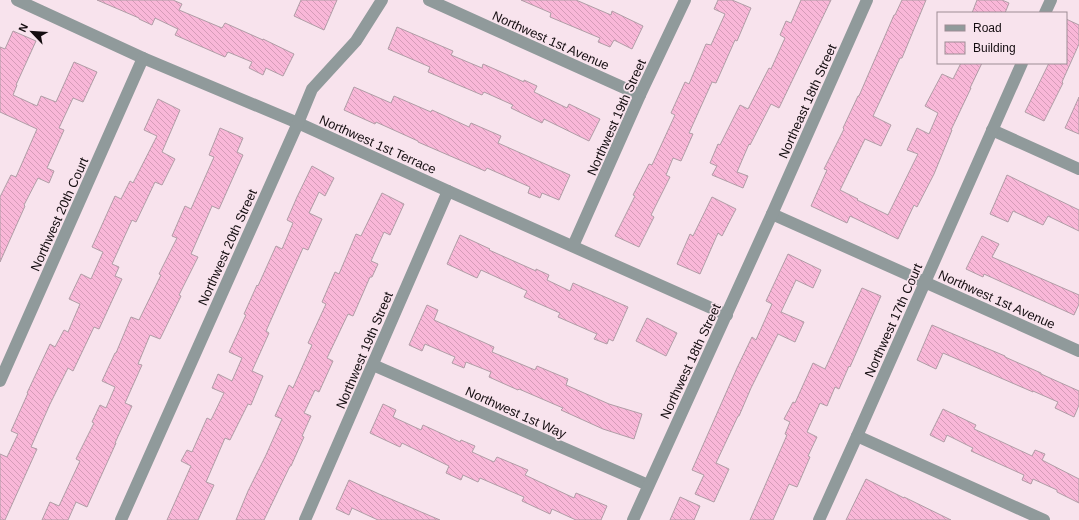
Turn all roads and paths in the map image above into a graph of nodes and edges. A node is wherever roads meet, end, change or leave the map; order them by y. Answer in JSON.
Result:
{"nodes":[{"id":1,"x":17,"y":0,"type":"edge"},
{"id":2,"x":382,"y":0,"type":"edge"},
{"id":3,"x":429,"y":0,"type":"edge"},
{"id":4,"x":686,"y":0,"type":"edge"},
{"id":5,"x":867,"y":0,"type":"edge"},
{"id":6,"x":1051,"y":0,"type":"edge"},
{"id":7,"x":1045,"y":12,"type":"edge"},
{"id":8,"x":143,"y":58,"type":"junction"},
{"id":9,"x":1022,"y":64,"type":"edge"},
{"id":10,"x":640,"y":95,"type":"junction"},
{"id":11,"x":298,"y":123,"type":"junction"},
{"id":12,"x":992,"y":130,"type":"junction"},
{"id":13,"x":1079,"y":169,"type":"edge"},
{"id":14,"x":448,"y":191,"type":"junction"},
{"id":15,"x":772,"y":214,"type":"junction"},
{"id":16,"x":573,"y":246,"type":"junction"},
{"id":17,"x":925,"y":282,"type":"junction"},
{"id":18,"x":727,"y":314,"type":"junction"},
{"id":19,"x":1079,"y":351,"type":"edge"},
{"id":20,"x":373,"y":365,"type":"junction"},
{"id":21,"x":0,"y":381,"type":"edge"},
{"id":22,"x":857,"y":436,"type":"junction"},
{"id":23,"x":648,"y":485,"type":"junction"},
{"id":24,"x":121,"y":520,"type":"edge"},
{"id":25,"x":305,"y":520,"type":"edge"},
{"id":26,"x":633,"y":520,"type":"edge"},
{"id":27,"x":819,"y":520,"type":"edge"},
{"id":28,"x":1044,"y":520,"type":"edge"}],
"edges":[{"from":1,"to":8,"type":"street","name":"Northwest 1st Terrace"},
{"from":2,"to":11,"type":"street","name":"Northwest 20th Street"},
{"from":3,"to":10,"type":"street","name":"Northwest 1st Avenue"},
{"from":4,"to":10,"type":"street","name":"Northwest 19th Street"},
{"from":5,"to":15,"type":"street","name":"Northeast 18th Street"},
{"from":6,"to":7,"type":"street"},
{"from":8,"to":11,"type":"street","name":"Northwest 1st Terrace"},
{"from":8,"to":21,"type":"street","name":"Northwest 20th Court"},
{"from":9,"to":12,"type":"street","name":"Northwest 17th Court"},
{"from":10,"to":16,"type":"street","name":"Northwest 19th Street"},
{"from":11,"to":14,"type":"street","name":"Northwest 1st Terrace"},
{"from":11,"to":24,"type":"street","name":"Northwest 20th Street"},
{"from":12,"to":13,"type":"street"},
{"from":12,"to":17,"type":"street","name":"Northwest 17th Court"},
{"from":14,"to":16,"type":"street","name":"Northwest 1st Terrace"},
{"from":14,"to":20,"type":"street","name":"Northwest 19th Street"},
{"from":15,"to":17,"type":"street","name":"Northwest 1st Avenue"},
{"from":15,"to":18,"type":"street","name":"Northwest 18th Street"},
{"from":16,"to":18,"type":"street","name":"Northwest 1st Terrace"},
{"from":17,"to":19,"type":"street","name":"Northwest 1st Avenue"},
{"from":17,"to":22,"type":"street","name":"Northwest 17th Court"},
{"from":18,"to":23,"type":"street","name":"Northwest 18th Street"},
{"from":20,"to":23,"type":"street","name":"Northwest 1st Way"},
{"from":20,"to":25,"type":"street","name":"Northwest 19th Street"},
{"from":22,"to":27,"type":"street","name":"Northwest 17th Court"},
{"from":22,"to":28,"type":"street"},
{"from":23,"to":26,"type":"street","name":"Northwest 18th Street"}]}
